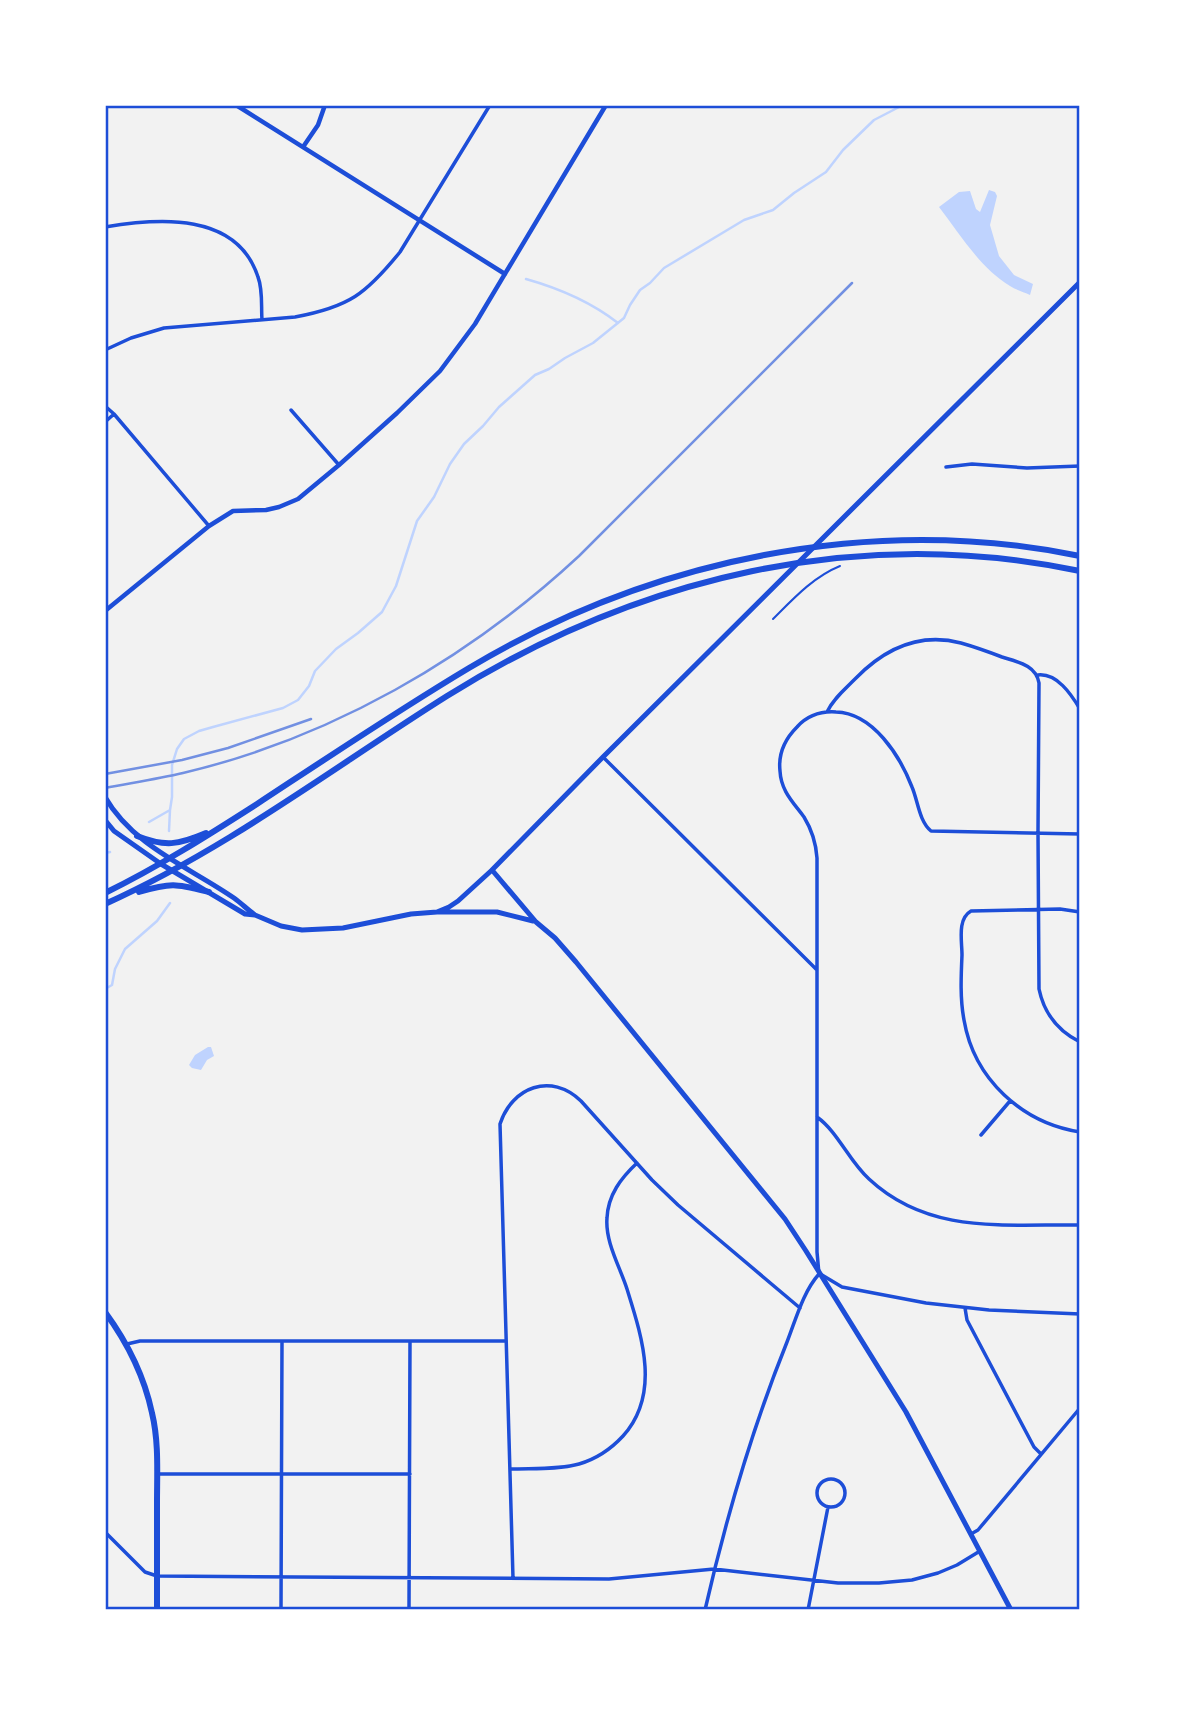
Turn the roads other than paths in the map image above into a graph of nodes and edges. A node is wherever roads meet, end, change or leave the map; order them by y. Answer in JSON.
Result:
{"nodes":[{"id":1,"x":236,"y":105,"type":"edge"},
{"id":2,"x":324,"y":105,"type":"edge"},
{"id":3,"x":490,"y":105,"type":"edge"},
{"id":4,"x":606,"y":105,"type":"edge"},
{"id":5,"x":303,"y":147,"type":"junction"},
{"id":6,"x":420,"y":221,"type":"junction"},
{"id":7,"x":105,"y":227,"type":"edge"},
{"id":8,"x":505,"y":274,"type":"junction"},
{"id":9,"x":1080,"y":282,"type":"edge"},
{"id":10,"x":262,"y":320,"type":"junction"},
{"id":11,"x":105,"y":350,"type":"edge"},
{"id":12,"x":105,"y":406,"type":"edge"},
{"id":13,"x":291,"y":410,"type":"dead end"},
{"id":14,"x":114,"y":414,"type":"junction"},
{"id":15,"x":105,"y":422,"type":"edge"},
{"id":16,"x":339,"y":465,"type":"junction"},
{"id":17,"x":1080,"y":466,"type":"edge"},
{"id":18,"x":947,"y":467,"type":"dead end"},
{"id":19,"x":209,"y":526,"type":"junction"},
{"id":20,"x":1080,"y":556,"type":"edge"},
{"id":21,"x":1080,"y":571,"type":"edge"},
{"id":22,"x":105,"y":613,"type":"edge"},
{"id":23,"x":1038,"y":675,"type":"junction"},
{"id":24,"x":1080,"y":709,"type":"edge"},
{"id":25,"x":827,"y":712,"type":"junction"},
{"id":26,"x":603,"y":757,"type":"junction"},
{"id":27,"x":105,"y":797,"type":"edge"},
{"id":28,"x":105,"y":820,"type":"edge"},
{"id":29,"x":221,"y":827,"type":"junction"},
{"id":30,"x":1038,"y":833,"type":"junction"},
{"id":31,"x":1080,"y":834,"type":"edge"},
{"id":32,"x":137,"y":835,"type":"junction"},
{"id":33,"x":170,"y":859,"type":"junction"},
{"id":34,"x":161,"y":864,"type":"junction"},
{"id":35,"x":181,"y":866,"type":"junction"},
{"id":36,"x":492,"y":870,"type":"junction"},
{"id":37,"x":172,"y":871,"type":"junction"},
{"id":38,"x":105,"y":890,"type":"edge"},
{"id":39,"x":209,"y":892,"type":"junction"},
{"id":40,"x":117,"y":899,"type":"junction"},
{"id":41,"x":105,"y":904,"type":"edge"},
{"id":42,"x":1038,"y":910,"type":"junction"},
{"id":43,"x":437,"y":912,"type":"junction"},
{"id":44,"x":1080,"y":912,"type":"edge"},
{"id":45,"x":255,"y":915,"type":"junction"},
{"id":46,"x":536,"y":922,"type":"junction"},
{"id":47,"x":817,"y":970,"type":"junction"},
{"id":48,"x":1080,"y":1042,"type":"edge"},
{"id":49,"x":1010,"y":1101,"type":"junction"},
{"id":50,"x":817,"y":1117,"type":"junction"},
{"id":51,"x":1080,"y":1132,"type":"edge"},
{"id":52,"x":981,"y":1135,"type":"dead end"},
{"id":53,"x":636,"y":1163,"type":"junction"},
{"id":54,"x":1080,"y":1225,"type":"edge"},
{"id":55,"x":819,"y":1274,"type":"junction"},
{"id":56,"x":800,"y":1308,"type":"junction"},
{"id":57,"x":965,"y":1308,"type":"junction"},
{"id":58,"x":105,"y":1312,"type":"edge"},
{"id":59,"x":1080,"y":1314,"type":"edge"},
{"id":60,"x":282,"y":1341,"type":"junction"},
{"id":61,"x":410,"y":1341,"type":"junction"},
{"id":62,"x":506,"y":1341,"type":"junction"},
{"id":63,"x":127,"y":1344,"type":"junction"},
{"id":64,"x":1080,"y":1408,"type":"edge"},
{"id":65,"x":1041,"y":1454,"type":"junction"},
{"id":66,"x":510,"y":1469,"type":"junction"},
{"id":67,"x":410,"y":1474,"type":"junction"},
{"id":68,"x":158,"y":1475,"type":"junction"},
{"id":69,"x":281,"y":1475,"type":"junction"},
{"id":70,"x":828,"y":1507,"type":"junction"},
{"id":71,"x":105,"y":1532,"type":"edge"},
{"id":72,"x":971,"y":1534,"type":"junction"},
{"id":73,"x":980,"y":1551,"type":"junction"},
{"id":74,"x":714,"y":1569,"type":"junction"},
{"id":75,"x":157,"y":1576,"type":"junction"},
{"id":76,"x":281,"y":1577,"type":"junction"},
{"id":77,"x":409,"y":1578,"type":"junction"},
{"id":78,"x":513,"y":1578,"type":"junction"},
{"id":79,"x":813,"y":1580,"type":"junction"},
{"id":80,"x":157,"y":1610,"type":"edge"},
{"id":81,"x":281,"y":1610,"type":"edge"},
{"id":82,"x":409,"y":1610,"type":"edge"},
{"id":83,"x":705,"y":1610,"type":"edge"},
{"id":84,"x":808,"y":1610,"type":"edge"},
{"id":85,"x":1011,"y":1610,"type":"edge"}],
"edges":[{"from":1,"to":5,"type":"street"},
{"from":2,"to":5,"type":"street"},
{"from":3,"to":6,"type":"street"},
{"from":4,"to":8,"type":"street"},
{"from":5,"to":6,"type":"street"},
{"from":6,"to":8,"type":"street"},
{"from":6,"to":10,"type":"street"},
{"from":7,"to":10,"type":"street"},
{"from":8,"to":16,"type":"street"},
{"from":9,"to":26,"type":"main road"},
{"from":10,"to":11,"type":"street"},
{"from":12,"to":14,"type":"street"},
{"from":13,"to":16,"type":"street"},
{"from":14,"to":15,"type":"street"},
{"from":14,"to":19,"type":"street"},
{"from":16,"to":19,"type":"street"},
{"from":17,"to":18,"type":"street"},
{"from":19,"to":22,"type":"street"},
{"from":20,"to":29,"type":"highway"},
{"from":21,"to":35,"type":"highway"},
{"from":23,"to":24,"type":"street"},
{"from":23,"to":25,"type":"street"},
{"from":23,"to":30,"type":"street"},
{"from":25,"to":30,"type":"street"},
{"from":25,"to":47,"type":"street"},
{"from":26,"to":36,"type":"main road"},
{"from":26,"to":47,"type":"street"},
{"from":27,"to":32,"type":"main road"},
{"from":28,"to":34,"type":"main road"},
{"from":29,"to":32,"type":"highway"},
{"from":29,"to":33,"type":"highway"},
{"from":30,"to":31,"type":"street"},
{"from":30,"to":42,"type":"street"},
{"from":32,"to":33,"type":"main road"},
{"from":33,"to":34,"type":"highway"},
{"from":33,"to":35,"type":"main road"},
{"from":34,"to":37,"type":"main road"},
{"from":34,"to":38,"type":"highway"},
{"from":35,"to":37,"type":"highway"},
{"from":35,"to":45,"type":"main road"},
{"from":36,"to":43,"type":"main road"},
{"from":36,"to":46,"type":"main road"},
{"from":37,"to":39,"type":"main road"},
{"from":37,"to":40,"type":"highway"},
{"from":39,"to":40,"type":"highway"},
{"from":39,"to":45,"type":"main road"},
{"from":40,"to":41,"type":"highway"},
{"from":42,"to":44,"type":"street"},
{"from":42,"to":48,"type":"street"},
{"from":42,"to":49,"type":"street"},
{"from":43,"to":45,"type":"main road"},
{"from":43,"to":46,"type":"main road"},
{"from":46,"to":55,"type":"main road"},
{"from":47,"to":50,"type":"street"},
{"from":49,"to":51,"type":"street"},
{"from":49,"to":52,"type":"street"},
{"from":50,"to":54,"type":"street"},
{"from":50,"to":55,"type":"street"},
{"from":53,"to":56,"type":"street"},
{"from":53,"to":62,"type":"street"},
{"from":53,"to":66,"type":"street"},
{"from":55,"to":56,"type":"street"},
{"from":55,"to":57,"type":"street"},
{"from":55,"to":72,"type":"main road"},
{"from":56,"to":74,"type":"street"},
{"from":57,"to":59,"type":"street"},
{"from":57,"to":65,"type":"street"},
{"from":58,"to":63,"type":"highway"},
{"from":60,"to":61,"type":"street"},
{"from":60,"to":63,"type":"street"},
{"from":60,"to":69,"type":"street"},
{"from":61,"to":62,"type":"street"},
{"from":61,"to":67,"type":"street"},
{"from":62,"to":66,"type":"street"},
{"from":63,"to":68,"type":"highway"},
{"from":64,"to":65,"type":"street"},
{"from":65,"to":72,"type":"street"},
{"from":66,"to":78,"type":"street"},
{"from":67,"to":69,"type":"street"},
{"from":67,"to":77,"type":"street"},
{"from":68,"to":69,"type":"street"},
{"from":68,"to":75,"type":"highway"},
{"from":69,"to":76,"type":"street"},
{"from":70,"to":70,"type":"street"},
{"from":70,"to":79,"type":"street"},
{"from":71,"to":75,"type":"street"},
{"from":72,"to":73,"type":"main road"},
{"from":73,"to":79,"type":"street"},
{"from":73,"to":85,"type":"main road"},
{"from":74,"to":78,"type":"street"},
{"from":74,"to":79,"type":"street"},
{"from":74,"to":83,"type":"street"},
{"from":75,"to":76,"type":"street"},
{"from":75,"to":80,"type":"highway"},
{"from":76,"to":77,"type":"street"},
{"from":76,"to":81,"type":"street"},
{"from":77,"to":78,"type":"street"},
{"from":77,"to":82,"type":"street"},
{"from":79,"to":84,"type":"street"}]}
